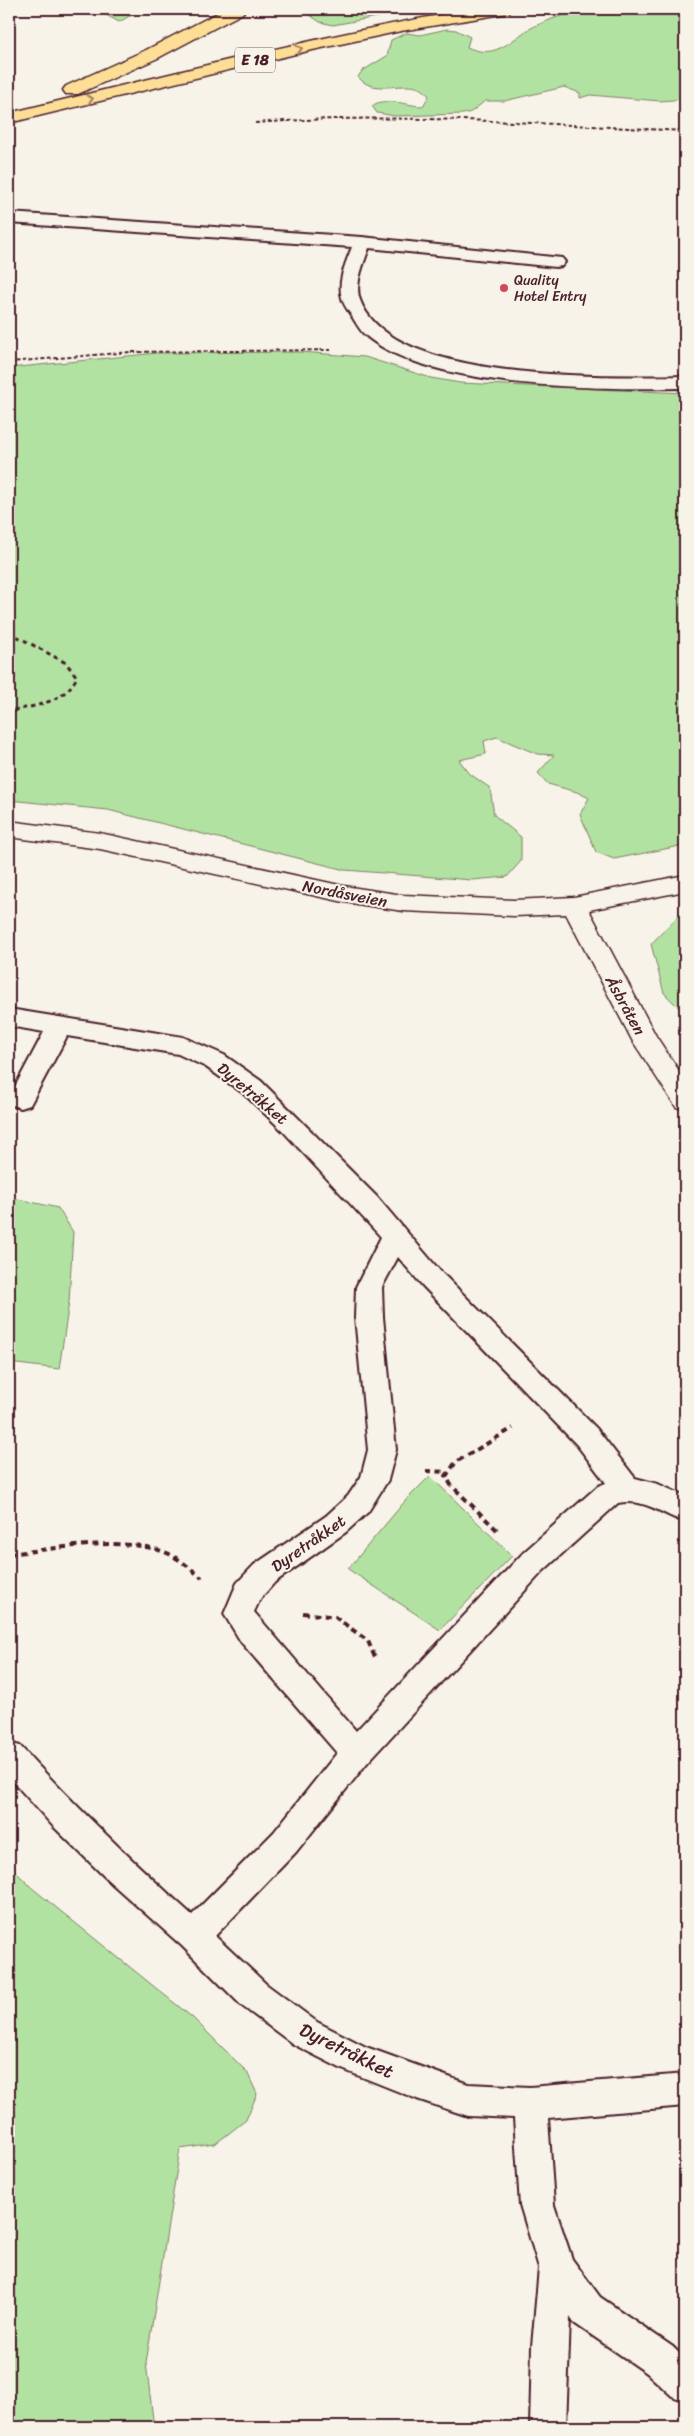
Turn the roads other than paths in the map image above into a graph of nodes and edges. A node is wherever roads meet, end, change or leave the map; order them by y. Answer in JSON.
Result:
{"nodes":[{"id":1,"x":214,"y":9,"type":"edge"},
{"id":2,"x":237,"y":9,"type":"edge"},
{"id":3,"x":503,"y":9,"type":"edge"},
{"id":4,"x":186,"y":37,"type":"junction"},
{"id":5,"x":9,"y":117,"type":"edge"},
{"id":6,"x":9,"y":218,"type":"edge"},
{"id":7,"x":362,"y":242,"type":"junction"},
{"id":8,"x":556,"y":262,"type":"dead end"},
{"id":9,"x":685,"y":382,"type":"edge"},
{"id":10,"x":9,"y":829,"type":"edge"},
{"id":11,"x":685,"y":883,"type":"edge"},
{"id":12,"x":574,"y":905,"type":"junction"},
{"id":13,"x":9,"y":1018,"type":"edge"},
{"id":14,"x":60,"y":1026,"type":"junction"},
{"id":15,"x":21,"y":1099,"type":"dead end"},
{"id":16,"x":685,"y":1100,"type":"edge"},
{"id":17,"x":395,"y":1236,"type":"junction"},
{"id":18,"x":627,"y":1489,"type":"junction"},
{"id":19,"x":685,"y":1510,"type":"edge"},
{"id":20,"x":356,"y":1753,"type":"junction"},
{"id":21,"x":9,"y":1756,"type":"edge"},
{"id":22,"x":194,"y":1936,"type":"junction"},
{"id":23,"x":685,"y":2090,"type":"edge"},
{"id":24,"x":530,"y":2103,"type":"junction"},
{"id":25,"x":557,"y":2268,"type":"junction"},
{"id":26,"x":685,"y":2383,"type":"edge"},
{"id":27,"x":548,"y":2427,"type":"edge"}],
"edges":[{"from":1,"to":4,"type":"highway","number":"E 18"},
{"from":2,"to":4,"type":"highway","number":"E 18"},
{"from":5,"to":3,"type":"highway","number":"E 18","one_way":true},
{"from":4,"to":5,"type":"highway","number":"E 18"},
{"from":6,"to":7,"type":"lane"},
{"from":7,"to":8,"type":"lane"},
{"from":7,"to":9,"type":"lane"},
{"from":10,"to":12,"type":"street","name":"Nordåsveien"},
{"from":11,"to":12,"type":"street","name":"Nordåsveien"},
{"from":12,"to":16,"type":"street","name":"Åsbråten"},
{"from":13,"to":14,"type":"lane","name":"Dyretråkket"},
{"from":14,"to":15,"type":"lane"},
{"from":14,"to":17,"type":"lane","name":"Dyretråkket"},
{"from":17,"to":18,"type":"lane","name":"Dyretråkket"},
{"from":17,"to":20,"type":"lane","name":"Dyretråkket"},
{"from":18,"to":19,"type":"lane"},
{"from":18,"to":20,"type":"lane"},
{"from":20,"to":22,"type":"lane"},
{"from":21,"to":22,"type":"lane","name":"Dyretråkket"},
{"from":22,"to":24,"type":"lane","name":"Dyretråkket"},
{"from":23,"to":24,"type":"lane","name":"Dyretråkket"},
{"from":24,"to":25,"type":"lane"},
{"from":25,"to":26,"type":"lane"},
{"from":25,"to":27,"type":"lane"}]}
